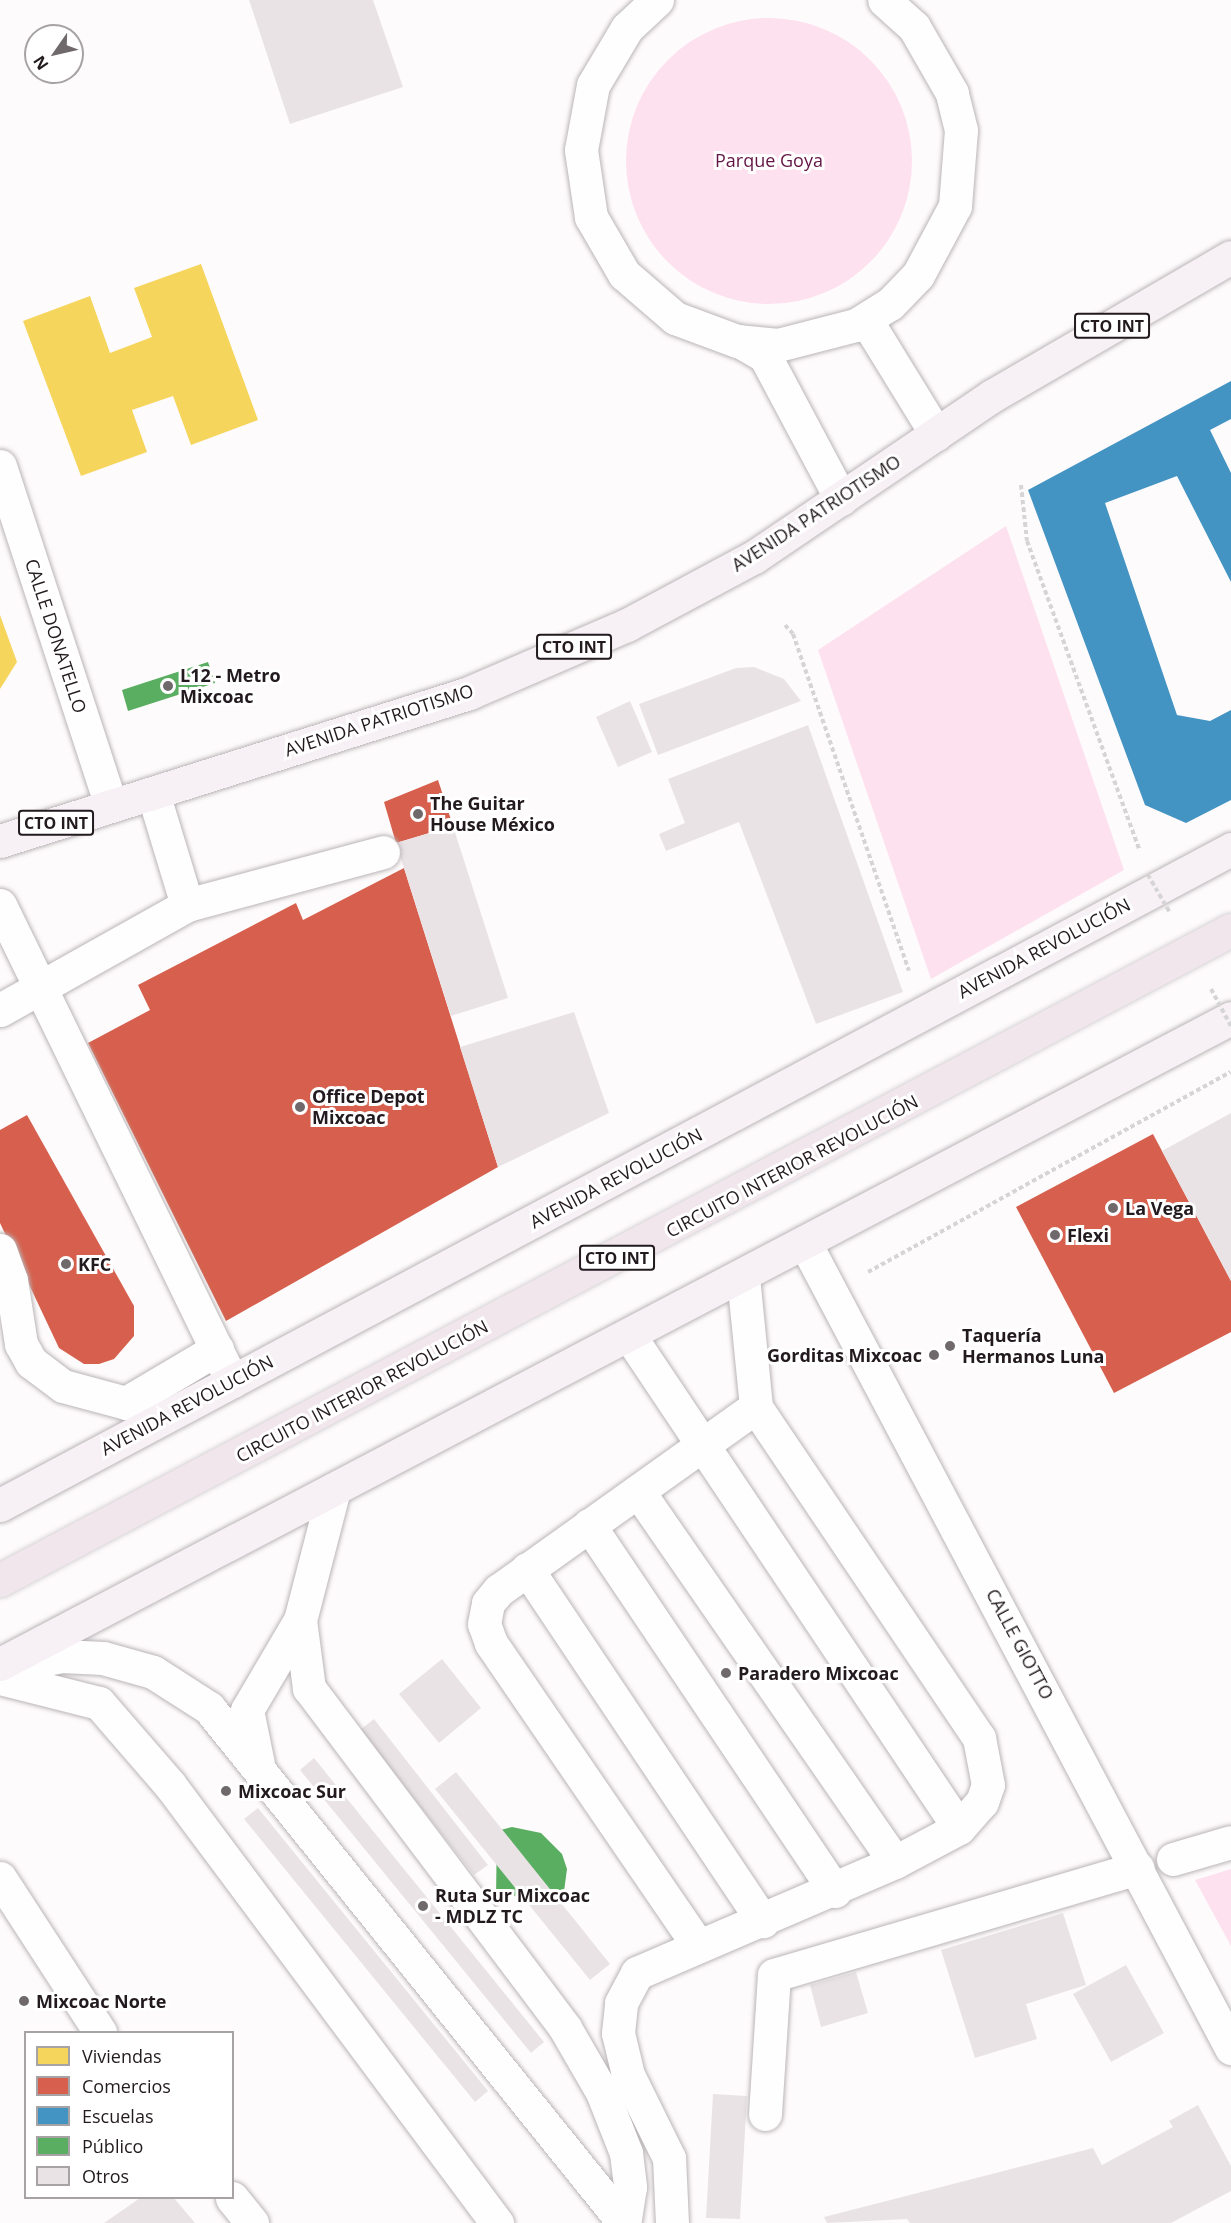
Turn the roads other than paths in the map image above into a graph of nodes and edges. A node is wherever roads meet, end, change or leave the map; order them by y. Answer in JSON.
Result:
{"nodes":[{"id":1,"x":657,"y":0,"type":"edge"},
{"id":2,"x":884,"y":0,"type":"edge"},
{"id":3,"x":1231,"y":257,"type":"edge"},
{"id":4,"x":866,"y":320,"type":"junction"},
{"id":5,"x":737,"y":341,"type":"junction"},
{"id":6,"x":936,"y":434,"type":"junction"},
{"id":7,"x":0,"y":466,"type":"edge"},
{"id":8,"x":841,"y":499,"type":"junction"},
{"id":9,"x":153,"y":793,"type":"junction"},
{"id":10,"x":111,"y":806,"type":"junction"},
{"id":11,"x":0,"y":841,"type":"edge"},
{"id":12,"x":1231,"y":849,"type":"edge"},
{"id":13,"x":383,"y":852,"type":"dead end"},
{"id":14,"x":0,"y":905,"type":"edge"},
{"id":15,"x":188,"y":905,"type":"junction"},
{"id":16,"x":1231,"y":930,"type":"edge"},
{"id":17,"x":40,"y":985,"type":"junction"},
{"id":18,"x":0,"y":1010,"type":"edge"},
{"id":19,"x":1231,"y":1018,"type":"edge"},
{"id":20,"x":805,"y":1243,"type":"junction"},
{"id":21,"x":0,"y":1250,"type":"edge"},
{"id":22,"x":743,"y":1276,"type":"junction"},
{"id":23,"x":629,"y":1335,"type":"junction"},
{"id":24,"x":217,"y":1349,"type":"junction"},
{"id":25,"x":232,"y":1381,"type":"junction"},
{"id":26,"x":756,"y":1407,"type":"junction"},
{"id":27,"x":700,"y":1447,"type":"junction"},
{"id":28,"x":334,"y":1490,"type":"junction"},
{"id":29,"x":638,"y":1491,"type":"junction"},
{"id":30,"x":0,"y":1505,"type":"edge"},
{"id":31,"x":589,"y":1525,"type":"junction"},
{"id":32,"x":527,"y":1569,"type":"junction"},
{"id":33,"x":0,"y":1580,"type":"edge"},
{"id":34,"x":300,"y":1620,"type":"junction"},
{"id":35,"x":0,"y":1666,"type":"edge"},
{"id":36,"x":0,"y":1678,"type":"edge"},
{"id":37,"x":259,"y":1768,"type":"junction"},
{"id":38,"x":959,"y":1828,"type":"junction"},
{"id":39,"x":1231,"y":1842,"type":"edge"},
{"id":40,"x":1173,"y":1859,"type":"dead end"},
{"id":41,"x":895,"y":1862,"type":"junction"},
{"id":42,"x":1138,"y":1868,"type":"junction"},
{"id":43,"x":0,"y":1878,"type":"edge"},
{"id":44,"x":835,"y":1891,"type":"junction"},
{"id":45,"x":763,"y":1921,"type":"junction"},
{"id":46,"x":697,"y":1944,"type":"junction"},
{"id":47,"x":99,"y":2031,"type":"edge"},
{"id":48,"x":1231,"y":2048,"type":"edge"},
{"id":49,"x":765,"y":2114,"type":"dead end"},
{"id":50,"x":233,"y":2199,"type":"edge"},
{"id":51,"x":252,"y":2223,"type":"edge"},
{"id":52,"x":497,"y":2223,"type":"edge"},
{"id":53,"x":624,"y":2223,"type":"edge"},
{"id":54,"x":672,"y":2223,"type":"edge"}],
"edges":[{"from":1,"to":5,"type":"street"},
{"from":2,"to":4,"type":"street"},
{"from":3,"to":6,"type":"main road","name":"AVENIDA PATRIOTISMO","number":"CTO INT"},
{"from":4,"to":5,"type":"street"},
{"from":4,"to":6,"type":"street"},
{"from":5,"to":8,"type":"street"},
{"from":6,"to":8,"type":"main road","name":"AVENIDA PATRIOTISMO","number":"CTO INT"},
{"from":7,"to":10,"type":"street","name":"CALLE DONATELLO"},
{"from":8,"to":9,"type":"main road","name":"AVENIDA PATRIOTISMO","number":"CTO INT"},
{"from":9,"to":10,"type":"main road","name":"AVENIDA PATRIOTISMO","number":"CTO INT"},
{"from":9,"to":15,"type":"street"},
{"from":10,"to":11,"type":"main road","name":"AVENIDA PATRIOTISMO","number":"CTO INT"},
{"from":12,"to":25,"type":"main road","name":"AVENIDA REVOLUCIÓN"},
{"from":13,"to":15,"type":"street"},
{"from":14,"to":17,"type":"street"},
{"from":15,"to":17,"type":"street"},
{"from":16,"to":33,"type":"highway","name":"CIRCUITO INTERIOR REVOLUCIÓN","number":"CTO INT","bridge":true},
{"from":17,"to":18,"type":"street"},
{"from":17,"to":24,"type":"street"},
{"from":19,"to":20,"type":"main road"},
{"from":20,"to":22,"type":"main road"},
{"from":20,"to":42,"type":"street","name":"CALLE GIOTTO"},
{"from":21,"to":24,"type":"street"},
{"from":22,"to":23,"type":"main road"},
{"from":22,"to":26,"type":"street"},
{"from":23,"to":27,"type":"street"},
{"from":23,"to":28,"type":"main road"},
{"from":24,"to":25,"type":"street"},
{"from":25,"to":30,"type":"main road","name":"AVENIDA REVOLUCIÓN"},
{"from":26,"to":27,"type":"street"},
{"from":26,"to":38,"type":"street"},
{"from":27,"to":29,"type":"street"},
{"from":27,"to":38,"type":"street"},
{"from":28,"to":34,"type":"street"},
{"from":28,"to":35,"type":"main road"},
{"from":29,"to":31,"type":"street"},
{"from":29,"to":41,"type":"street"},
{"from":31,"to":32,"type":"street"},
{"from":31,"to":44,"type":"street"},
{"from":32,"to":45,"type":"street"},
{"from":32,"to":46,"type":"street"},
{"from":34,"to":37,"type":"street"},
{"from":34,"to":53,"type":"street"},
{"from":35,"to":37,"type":"street"},
{"from":36,"to":52,"type":"street"},
{"from":37,"to":53,"type":"street"},
{"from":38,"to":41,"type":"street"},
{"from":39,"to":40,"type":"street"},
{"from":41,"to":44,"type":"street"},
{"from":42,"to":48,"type":"street","name":"CALLE GIOTTO"},
{"from":42,"to":49,"type":"street"},
{"from":43,"to":47,"type":"street"},
{"from":44,"to":45,"type":"street"},
{"from":45,"to":46,"type":"street"},
{"from":46,"to":54,"type":"street"},
{"from":50,"to":51,"type":"street"}]}
